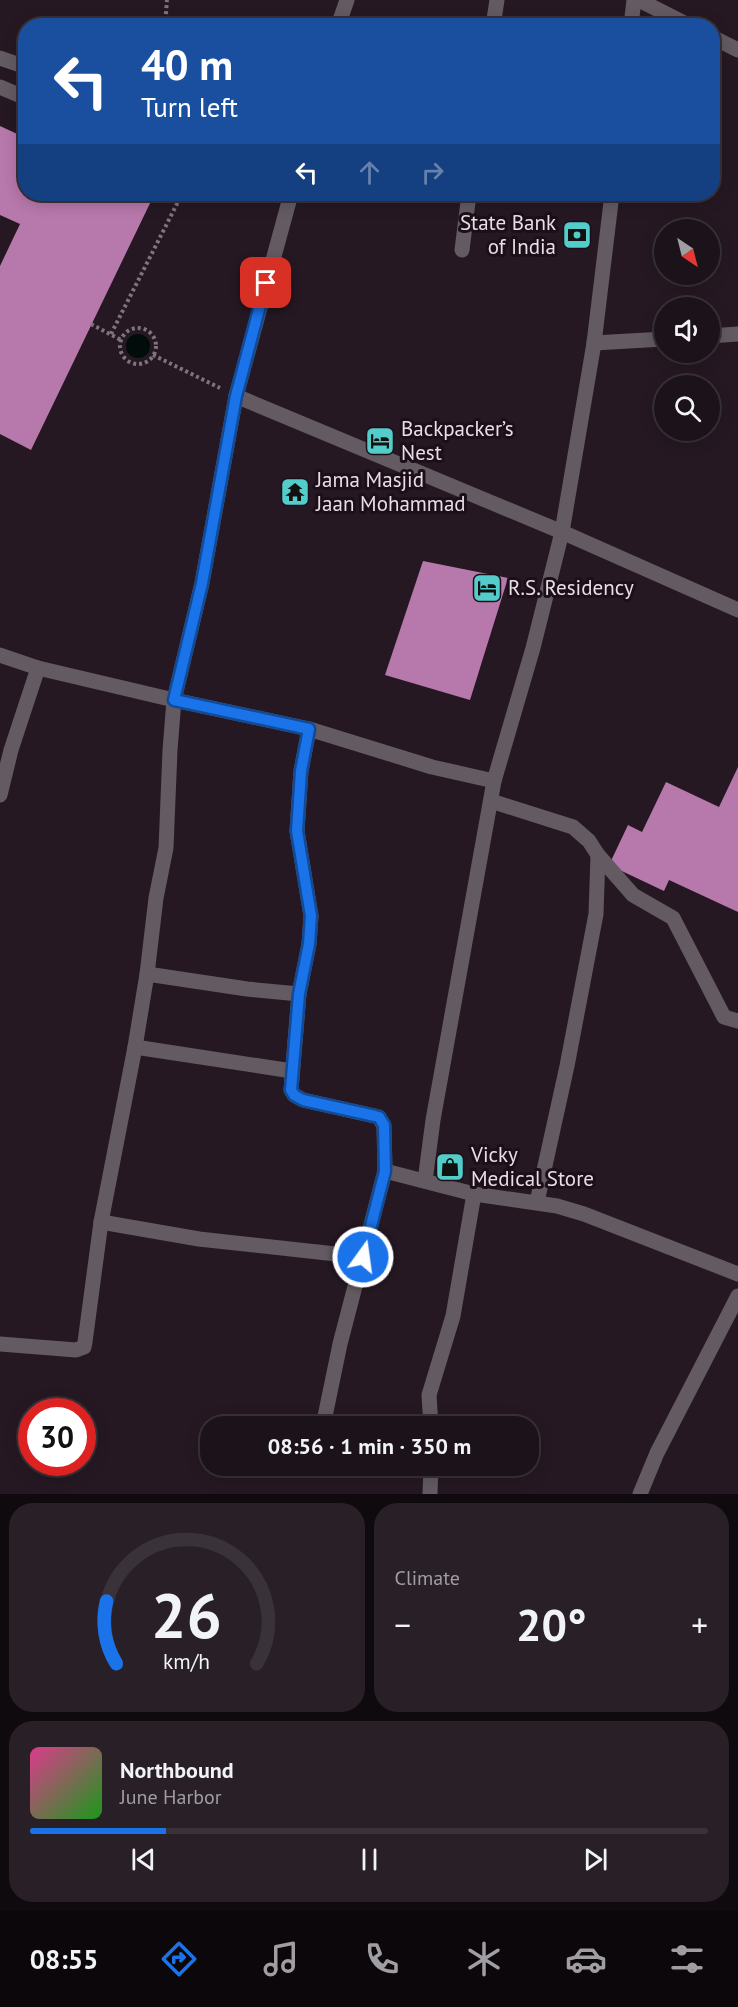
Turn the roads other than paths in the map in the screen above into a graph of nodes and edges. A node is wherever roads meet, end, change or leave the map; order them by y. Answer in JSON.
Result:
{"nodes":[{"id":1,"x":347,"y":0,"type":"edge"},
{"id":2,"x":497,"y":0,"type":"edge"},
{"id":3,"x":634,"y":0,"type":"edge"},
{"id":4,"x":639,"y":0,"type":"edge"},
{"id":5,"x":341,"y":18,"type":"edge"},
{"id":6,"x":494,"y":18,"type":"edge"},
{"id":7,"x":632,"y":18,"type":"edge"},
{"id":8,"x":674,"y":18,"type":"edge"},
{"id":9,"x":720,"y":41,"type":"edge"},
{"id":10,"x":738,"y":50,"type":"edge"},
{"id":11,"x":0,"y":58,"type":"edge"},
{"id":12,"x":18,"y":64,"type":"edge"},
{"id":13,"x":0,"y":87,"type":"edge"},
{"id":14,"x":18,"y":95,"type":"edge"},
{"id":15,"x":289,"y":201,"type":"edge"},
{"id":16,"x":468,"y":201,"type":"edge"},
{"id":17,"x":611,"y":201,"type":"edge"},
{"id":18,"x":462,"y":249,"type":"dead end"},
{"id":19,"x":738,"y":334,"type":"edge"},
{"id":20,"x":720,"y":335,"type":"edge"},
{"id":21,"x":654,"y":340,"type":"edge"},
{"id":22,"x":594,"y":343,"type":"junction"},
{"id":23,"x":236,"y":396,"type":"junction"},
{"id":24,"x":562,"y":532,"type":"junction"},
{"id":25,"x":738,"y":610,"type":"edge"},
{"id":26,"x":0,"y":655,"type":"edge"},
{"id":27,"x":38,"y":668,"type":"junction"},
{"id":28,"x":174,"y":700,"type":"junction"},
{"id":29,"x":309,"y":729,"type":"junction"},
{"id":30,"x":494,"y":781,"type":"junction"},
{"id":31,"x":0,"y":795,"type":"edge"},
{"id":32,"x":491,"y":801,"type":"junction"},
{"id":33,"x":598,"y":855,"type":"junction"},
{"id":34,"x":147,"y":974,"type":"junction"},
{"id":35,"x":299,"y":994,"type":"junction"},
{"id":36,"x":738,"y":1021,"type":"edge"},
{"id":37,"x":135,"y":1047,"type":"junction"},
{"id":38,"x":292,"y":1071,"type":"junction"},
{"id":39,"x":385,"y":1171,"type":"junction"},
{"id":40,"x":425,"y":1181,"type":"junction"},
{"id":41,"x":474,"y":1194,"type":"junction"},
{"id":42,"x":537,"y":1202,"type":"junction"},
{"id":43,"x":101,"y":1222,"type":"junction"},
{"id":44,"x":363,"y":1257,"type":"junction"},
{"id":45,"x":738,"y":1274,"type":"edge"},
{"id":46,"x":738,"y":1296,"type":"edge"},
{"id":47,"x":0,"y":1344,"type":"edge"},
{"id":48,"x":325,"y":1416,"type":"edge"},
{"id":49,"x":430,"y":1416,"type":"edge"},
{"id":50,"x":431,"y":1476,"type":"edge"},
{"id":51,"x":430,"y":1494,"type":"edge"},
{"id":52,"x":640,"y":1494,"type":"edge"}],
"edges":[{"from":1,"to":5,"type":"street"},
{"from":2,"to":6,"type":"street"},
{"from":3,"to":7,"type":"street"},
{"from":4,"to":8,"type":"street"},
{"from":9,"to":10,"type":"street"},
{"from":11,"to":12,"type":"street"},
{"from":13,"to":14,"type":"street"},
{"from":15,"to":23,"type":"street"},
{"from":16,"to":18,"type":"street"},
{"from":17,"to":22,"type":"street"},
{"from":19,"to":20,"type":"street"},
{"from":21,"to":22,"type":"street"},
{"from":22,"to":24,"type":"street"},
{"from":23,"to":24,"type":"street"},
{"from":23,"to":28,"type":"street"},
{"from":24,"to":25,"type":"street"},
{"from":24,"to":30,"type":"street"},
{"from":26,"to":27,"type":"street"},
{"from":27,"to":28,"type":"street"},
{"from":27,"to":31,"type":"street"},
{"from":28,"to":29,"type":"street"},
{"from":28,"to":34,"type":"street"},
{"from":29,"to":30,"type":"street"},
{"from":29,"to":35,"type":"street"},
{"from":30,"to":32,"type":"street"},
{"from":32,"to":33,"type":"street"},
{"from":32,"to":40,"type":"street"},
{"from":33,"to":36,"type":"street"},
{"from":33,"to":42,"type":"street"},
{"from":34,"to":35,"type":"street"},
{"from":34,"to":37,"type":"street"},
{"from":35,"to":38,"type":"street"},
{"from":37,"to":38,"type":"street"},
{"from":37,"to":43,"type":"street"},
{"from":38,"to":39,"type":"street"},
{"from":39,"to":40,"type":"street"},
{"from":39,"to":44,"type":"street"},
{"from":40,"to":41,"type":"street"},
{"from":41,"to":42,"type":"street"},
{"from":41,"to":49,"type":"street"},
{"from":42,"to":45,"type":"street"},
{"from":43,"to":44,"type":"street"},
{"from":43,"to":47,"type":"street"},
{"from":44,"to":48,"type":"street"},
{"from":46,"to":52,"type":"street"},
{"from":50,"to":51,"type":"street"}]}
